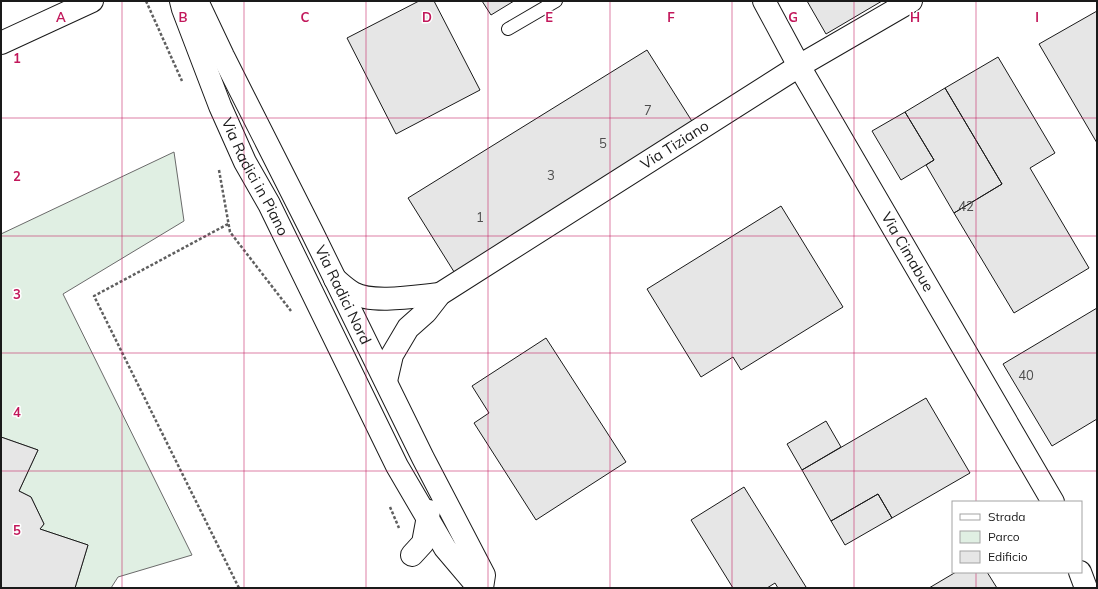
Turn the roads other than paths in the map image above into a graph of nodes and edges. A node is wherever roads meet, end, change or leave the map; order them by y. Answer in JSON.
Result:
{"nodes":[{"id":1,"x":92,"y":1,"type":"edge"},
{"id":2,"x":181,"y":1,"type":"edge"},
{"id":3,"x":197,"y":1,"type":"edge"},
{"id":4,"x":556,"y":1,"type":"edge"},
{"id":5,"x":764,"y":1,"type":"edge"},
{"id":6,"x":911,"y":1,"type":"edge"},
{"id":7,"x":508,"y":29,"type":"dead end"},
{"id":8,"x":1,"y":43,"type":"edge"},
{"id":9,"x":799,"y":66,"type":"junction"},
{"id":10,"x":335,"y":279,"type":"junction"},
{"id":11,"x":440,"y":294,"type":"junction"},
{"id":12,"x":339,"y":348,"type":"joint"},
{"id":13,"x":386,"y":381,"type":"junction"},
{"id":14,"x":433,"y":476,"type":"junction"},
{"id":15,"x":1052,"y":501,"type":"edge"},
{"id":16,"x":428,"y":519,"type":"junction"},
{"id":17,"x":458,"y":563,"type":"junction"},
{"id":18,"x":1080,"y":573,"type":"edge"},
{"id":19,"x":479,"y":588,"type":"edge"},
{"id":20,"x":482,"y":588,"type":"edge"},
{"id":21,"x":1086,"y":588,"type":"edge"}],
"edges":[{"from":1,"to":8,"type":"street"},
{"from":2,"to":12,"type":"street","name":"Via Radici in Piano"},
{"from":3,"to":10,"type":"street","name":"Via Radici Nord"},
{"from":4,"to":7,"type":"lane"},
{"from":5,"to":9,"type":"street","name":"Via Cimabue"},
{"from":6,"to":9,"type":"street","name":"Via Tiziano"},
{"from":9,"to":11,"type":"street","name":"Via Tiziano"},
{"from":9,"to":15,"type":"street","name":"Via Cimabue"},
{"from":10,"to":11,"type":"street"},
{"from":10,"to":13,"type":"street","name":"Via Radici Nord"},
{"from":11,"to":13,"type":"street"},
{"from":12,"to":16,"type":"street","name":"Via Radici Nord"},
{"from":13,"to":14,"type":"street","name":"Via Radici Nord"},
{"from":14,"to":16,"type":"street"},
{"from":14,"to":20,"type":"street","name":"Via Radici Nord"},
{"from":16,"to":17,"type":"street","name":"Via Radici Nord"},
{"from":16,"to":17,"type":"street"},
{"from":17,"to":19,"type":"street","name":"Via Radici Nord"},
{"from":18,"to":21,"type":"street"}]}
